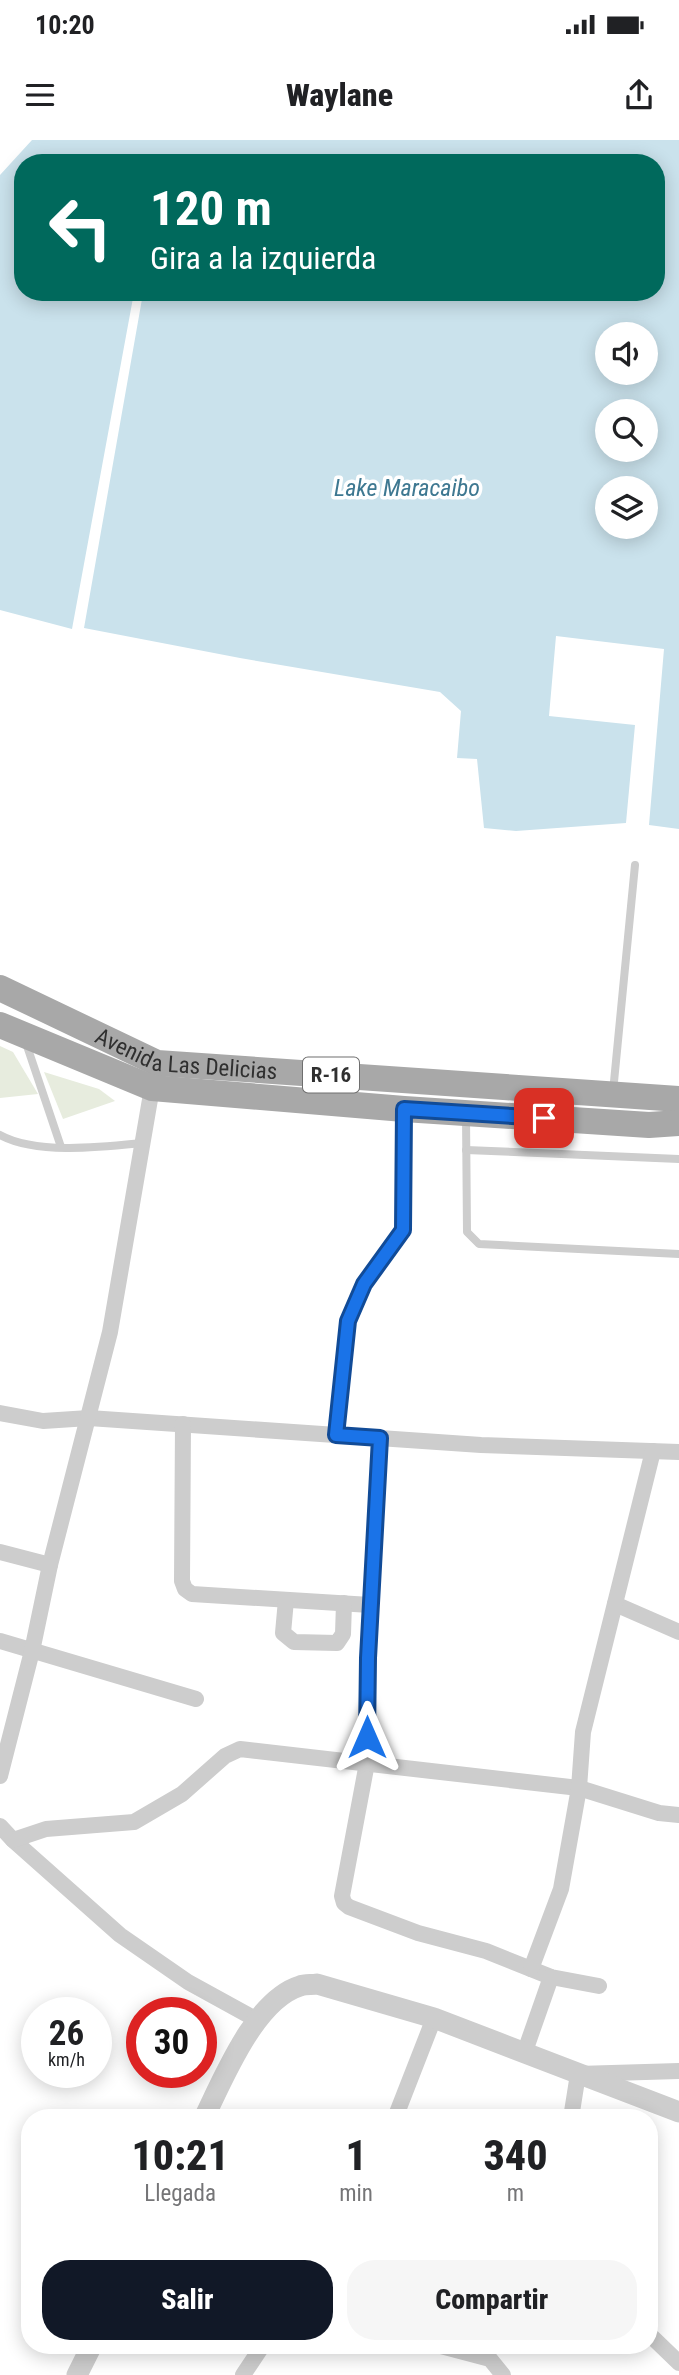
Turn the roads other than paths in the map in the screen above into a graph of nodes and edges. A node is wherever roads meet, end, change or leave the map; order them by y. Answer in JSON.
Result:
{"nodes":[{"id":1,"x":635,"y":865,"type":"dead end"},
{"id":2,"x":4,"y":997,"type":"edge"},
{"id":3,"x":0,"y":1025,"type":"edge"},
{"id":4,"x":24,"y":1037,"type":"junction"},
{"id":5,"x":154,"y":1075,"type":"junction"},
{"id":6,"x":379,"y":1079,"type":"junction"},
{"id":7,"x":613,"y":1095,"type":"junction"},
{"id":8,"x":679,"y":1098,"type":"edge"},
{"id":9,"x":376,"y":1107,"type":"junction"},
{"id":10,"x":404,"y":1109,"type":"junction"},
{"id":11,"x":466,"y":1113,"type":"junction"},
{"id":12,"x":679,"y":1123,"type":"edge"},
{"id":13,"x":0,"y":1135,"type":"edge"},
{"id":14,"x":143,"y":1143,"type":"junction"},
{"id":15,"x":61,"y":1147,"type":"junction"},
{"id":16,"x":466,"y":1150,"type":"junction"},
{"id":17,"x":679,"y":1159,"type":"edge"},
{"id":18,"x":679,"y":1254,"type":"edge"},
{"id":19,"x":0,"y":1413,"type":"edge"},
{"id":20,"x":89,"y":1418,"type":"junction"},
{"id":21,"x":183,"y":1424,"type":"junction"},
{"id":22,"x":336,"y":1435,"type":"junction"},
{"id":23,"x":380,"y":1438,"type":"junction"},
{"id":24,"x":653,"y":1451,"type":"junction"},
{"id":25,"x":679,"y":1452,"type":"edge"},
{"id":26,"x":0,"y":1552,"type":"edge"},
{"id":27,"x":50,"y":1565,"type":"junction"},
{"id":28,"x":286,"y":1600,"type":"junction"},
{"id":29,"x":344,"y":1604,"type":"junction"},
{"id":30,"x":615,"y":1604,"type":"junction"},
{"id":31,"x":370,"y":1605,"type":"junction"},
{"id":32,"x":679,"y":1632,"type":"edge"},
{"id":33,"x":0,"y":1641,"type":"edge"},
{"id":34,"x":32,"y":1651,"type":"junction"},
{"id":35,"x":196,"y":1699,"type":"dead end"},
{"id":36,"x":367,"y":1763,"type":"junction"},
{"id":37,"x":0,"y":1776,"type":"edge"},
{"id":38,"x":579,"y":1788,"type":"junction"},
{"id":39,"x":679,"y":1815,"type":"edge"},
{"id":40,"x":0,"y":1826,"type":"edge"},
{"id":41,"x":13,"y":1840,"type":"junction"},
{"id":42,"x":531,"y":1969,"type":"junction"},
{"id":43,"x":551,"y":1977,"type":"junction"},
{"id":44,"x":599,"y":1986,"type":"dead end"},
{"id":45,"x":434,"y":2018,"type":"junction"},
{"id":46,"x":257,"y":2020,"type":"junction"},
{"id":47,"x":524,"y":2054,"type":"junction"},
{"id":48,"x":679,"y":2071,"type":"edge"},
{"id":49,"x":578,"y":2074,"type":"junction"},
{"id":50,"x":208,"y":2109,"type":"edge"},
{"id":51,"x":399,"y":2109,"type":"edge"},
{"id":52,"x":572,"y":2109,"type":"edge"},
{"id":53,"x":679,"y":2112,"type":"edge"},
{"id":54,"x":658,"y":2343,"type":"edge"},
{"id":55,"x":88,"y":2354,"type":"edge"},
{"id":56,"x":257,"y":2354,"type":"edge"},
{"id":57,"x":494,"y":2354,"type":"edge"},
{"id":58,"x":679,"y":2363,"type":"edge"},
{"id":59,"x":77,"y":2375,"type":"edge"},
{"id":60,"x":243,"y":2375,"type":"edge"},
{"id":61,"x":503,"y":2375,"type":"edge"}],
"edges":[{"from":1,"to":7,"type":"lane"},
{"from":2,"to":5,"type":"main road","name":"Avenida Las Delicias","number":"R-16"},
{"from":3,"to":4,"type":"main road","name":"Avenida Las Delicias","number":"R-16"},
{"from":4,"to":5,"type":"main road","name":"Avenida Las Delicias","number":"R-16"},
{"from":4,"to":15,"type":"lane"},
{"from":5,"to":6,"type":"main road","name":"Avenida Las Delicias","number":"R-16"},
{"from":5,"to":9,"type":"main road","name":"Avenida Las Delicias","number":"R-16"},
{"from":5,"to":14,"type":"street"},
{"from":6,"to":7,"type":"main road","name":"Avenida Las Delicias","number":"R-16"},
{"from":6,"to":9,"type":"main road"},
{"from":7,"to":8,"type":"main road","name":"Avenida Las Delicias","number":"R-16"},
{"from":9,"to":10,"type":"main road","name":"Avenida Las Delicias","number":"R-16"},
{"from":10,"to":11,"type":"main road","name":"Avenida Las Delicias","number":"R-16"},
{"from":10,"to":22,"type":"street"},
{"from":11,"to":12,"type":"main road","name":"Avenida Las Delicias","number":"R-16"},
{"from":11,"to":16,"type":"lane"},
{"from":13,"to":15,"type":"lane"},
{"from":14,"to":15,"type":"lane"},
{"from":14,"to":20,"type":"street"},
{"from":16,"to":17,"type":"lane"},
{"from":16,"to":18,"type":"lane"},
{"from":19,"to":20,"type":"street"},
{"from":20,"to":21,"type":"street"},
{"from":20,"to":27,"type":"street"},
{"from":21,"to":22,"type":"street"},
{"from":21,"to":28,"type":"street"},
{"from":22,"to":23,"type":"street"},
{"from":23,"to":24,"type":"street"},
{"from":23,"to":31,"type":"street"},
{"from":24,"to":25,"type":"street"},
{"from":24,"to":30,"type":"street"},
{"from":26,"to":27,"type":"street"},
{"from":27,"to":34,"type":"street"},
{"from":28,"to":29,"type":"street"},
{"from":28,"to":29,"type":"street"},
{"from":29,"to":31,"type":"street"},
{"from":30,"to":32,"type":"street"},
{"from":30,"to":38,"type":"street"},
{"from":31,"to":36,"type":"street"},
{"from":33,"to":34,"type":"street"},
{"from":34,"to":35,"type":"street"},
{"from":34,"to":37,"type":"street"},
{"from":36,"to":38,"type":"street"},
{"from":36,"to":41,"type":"street"},
{"from":36,"to":42,"type":"street"},
{"from":38,"to":39,"type":"street"},
{"from":38,"to":42,"type":"street"},
{"from":40,"to":41,"type":"street"},
{"from":41,"to":46,"type":"street"},
{"from":42,"to":43,"type":"street"},
{"from":43,"to":44,"type":"street"},
{"from":43,"to":47,"type":"street"},
{"from":45,"to":46,"type":"street"},
{"from":45,"to":47,"type":"street"},
{"from":45,"to":51,"type":"street"},
{"from":46,"to":50,"type":"street"},
{"from":47,"to":49,"type":"street"},
{"from":48,"to":49,"type":"street"},
{"from":49,"to":52,"type":"street"},
{"from":49,"to":53,"type":"street"},
{"from":54,"to":58,"type":"street"},
{"from":55,"to":59,"type":"street"},
{"from":56,"to":60,"type":"street"},
{"from":57,"to":61,"type":"street"}]}
